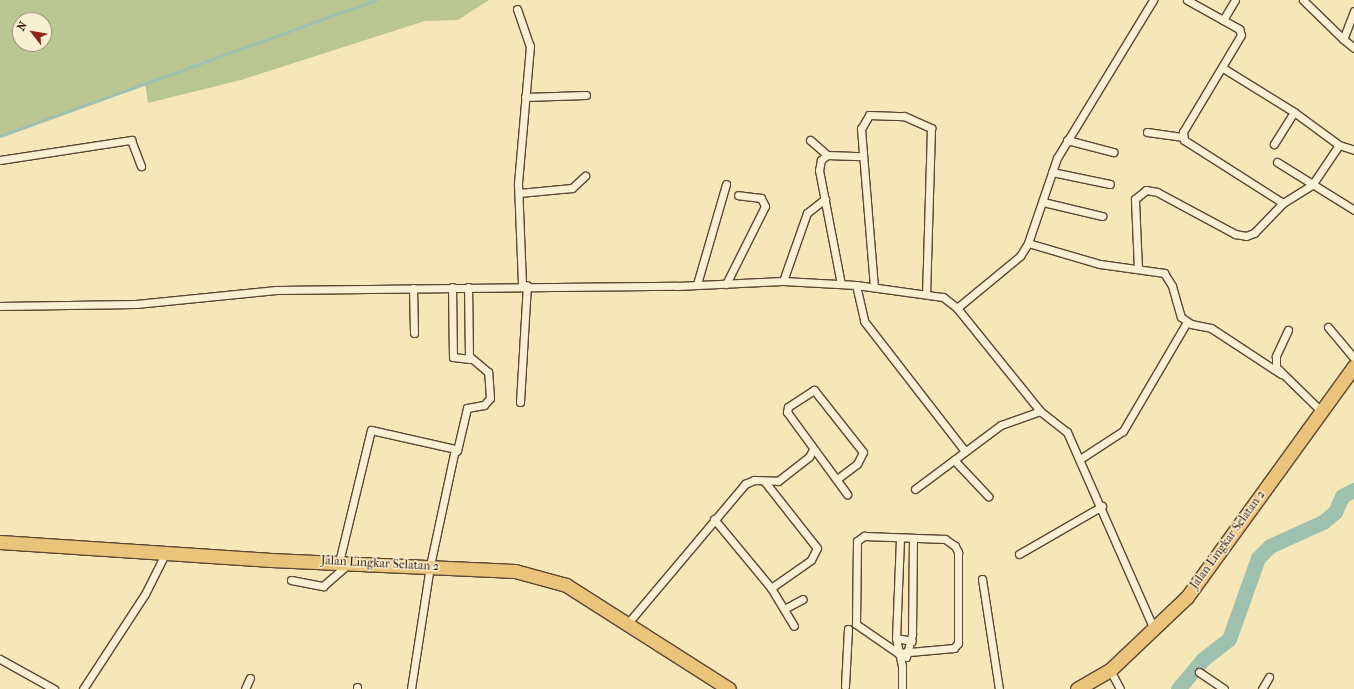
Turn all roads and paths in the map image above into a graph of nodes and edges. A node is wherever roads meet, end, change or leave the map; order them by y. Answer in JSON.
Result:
{"nodes":[{"id":1,"x":1153,"y":0,"type":"edge"},
{"id":2,"x":1187,"y":0,"type":"edge"},
{"id":3,"x":1235,"y":0,"type":"edge"},
{"id":4,"x":1303,"y":0,"type":"edge"},
{"id":5,"x":517,"y":9,"type":"dead end"},
{"id":6,"x":1354,"y":11,"type":"edge"},
{"id":7,"x":1223,"y":20,"type":"junction"},
{"id":8,"x":1343,"y":39,"type":"junction"},
{"id":9,"x":1354,"y":48,"type":"edge"},
{"id":10,"x":1224,"y":68,"type":"junction"},
{"id":11,"x":586,"y":96,"type":"dead end"},
{"id":12,"x":525,"y":97,"type":"junction"},
{"id":13,"x":1294,"y":112,"type":"junction"},
{"id":14,"x":1147,"y":132,"type":"dead end"},
{"id":15,"x":1182,"y":137,"type":"junction"},
{"id":16,"x":810,"y":140,"type":"dead end"},
{"id":17,"x":1066,"y":140,"type":"junction"},
{"id":18,"x":1274,"y":144,"type":"dead end"},
{"id":19,"x":1339,"y":145,"type":"junction"},
{"id":20,"x":1354,"y":150,"type":"edge"},
{"id":21,"x":1113,"y":152,"type":"dead end"},
{"id":22,"x":827,"y":155,"type":"junction"},
{"id":23,"x":862,"y":156,"type":"junction"},
{"id":24,"x":0,"y":160,"type":"edge"},
{"id":25,"x":1277,"y":162,"type":"dead end"},
{"id":26,"x":141,"y":166,"type":"dead end"},
{"id":27,"x":1052,"y":172,"type":"junction"},
{"id":28,"x":585,"y":176,"type":"dead end"},
{"id":29,"x":726,"y":184,"type":"dead end"},
{"id":30,"x":1110,"y":184,"type":"dead end"},
{"id":31,"x":1312,"y":185,"type":"junction"},
{"id":32,"x":519,"y":193,"type":"junction"},
{"id":33,"x":738,"y":195,"type":"dead end"},
{"id":34,"x":825,"y":199,"type":"junction"},
{"id":35,"x":1043,"y":202,"type":"junction"},
{"id":36,"x":1283,"y":203,"type":"junction"},
{"id":37,"x":1354,"y":210,"type":"edge"},
{"id":38,"x":1102,"y":216,"type":"dead end"},
{"id":39,"x":1028,"y":243,"type":"junction"},
{"id":40,"x":1138,"y":269,"type":"junction"},
{"id":41,"x":783,"y":281,"type":"junction"},
{"id":42,"x":697,"y":284,"type":"junction"},
{"id":43,"x":726,"y":284,"type":"junction"},
{"id":44,"x":841,"y":284,"type":"junction"},
{"id":45,"x":525,"y":285,"type":"junction"},
{"id":46,"x":856,"y":285,"type":"junction"},
{"id":47,"x":452,"y":287,"type":"junction"},
{"id":48,"x":468,"y":287,"type":"junction"},
{"id":49,"x":874,"y":287,"type":"junction"},
{"id":50,"x":414,"y":288,"type":"junction"},
{"id":51,"x":926,"y":292,"type":"junction"},
{"id":52,"x":0,"y":306,"type":"edge"},
{"id":53,"x":957,"y":308,"type":"junction"},
{"id":54,"x":1187,"y":322,"type":"junction"},
{"id":55,"x":1328,"y":327,"type":"dead end"},
{"id":56,"x":1288,"y":330,"type":"dead end"},
{"id":57,"x":414,"y":333,"type":"dead end"},
{"id":58,"x":1354,"y":358,"type":"edge"},
{"id":59,"x":470,"y":359,"type":"junction"},
{"id":60,"x":1354,"y":366,"type":"edge"},
{"id":61,"x":1281,"y":374,"type":"junction"},
{"id":62,"x":520,"y":402,"type":"dead end"},
{"id":63,"x":1040,"y":411,"type":"junction"},
{"id":64,"x":1321,"y":411,"type":"junction"},
{"id":65,"x":813,"y":449,"type":"junction"},
{"id":66,"x":457,"y":451,"type":"junction"},
{"id":67,"x":965,"y":451,"type":"junction"},
{"id":68,"x":1080,"y":459,"type":"junction"},
{"id":69,"x":954,"y":460,"type":"junction"},
{"id":70,"x":837,"y":479,"type":"junction"},
{"id":71,"x":765,"y":482,"type":"junction"},
{"id":72,"x":915,"y":489,"type":"dead end"},
{"id":73,"x":848,"y":494,"type":"dead end"},
{"id":74,"x":988,"y":496,"type":"dead end"},
{"id":75,"x":1102,"y":506,"type":"junction"},
{"id":76,"x":714,"y":519,"type":"junction"},
{"id":77,"x":900,"y":539,"type":"junction"},
{"id":78,"x":913,"y":540,"type":"junction"},
{"id":79,"x":0,"y":542,"type":"edge"},
{"id":80,"x":166,"y":552,"type":"junction"},
{"id":81,"x":1019,"y":554,"type":"dead end"},
{"id":82,"x":344,"y":562,"type":"junction"},
{"id":83,"x":430,"y":566,"type":"junction"},
{"id":84,"x":982,"y":579,"type":"dead end"},
{"id":85,"x":291,"y":580,"type":"dead end"},
{"id":86,"x":771,"y":588,"type":"junction"},
{"id":87,"x":803,"y":599,"type":"dead end"},
{"id":88,"x":784,"y":609,"type":"junction"},
{"id":89,"x":628,"y":623,"type":"junction"},
{"id":90,"x":794,"y":626,"type":"dead end"},
{"id":91,"x":848,"y":629,"type":"dead end"},
{"id":92,"x":1154,"y":629,"type":"junction"},
{"id":93,"x":896,"y":638,"type":"junction"},
{"id":94,"x":912,"y":641,"type":"junction"},
{"id":95,"x":898,"y":653,"type":"junction"},
{"id":96,"x":908,"y":654,"type":"junction"},
{"id":97,"x":0,"y":658,"type":"edge"},
{"id":98,"x":902,"y":666,"type":"junction"},
{"id":99,"x":1110,"y":670,"type":"junction"},
{"id":100,"x":1200,"y":672,"type":"dead end"},
{"id":101,"x":1269,"y":677,"type":"dead end"},
{"id":102,"x":250,"y":678,"type":"dead end"},
{"id":103,"x":1093,"y":685,"type":"edge"},
{"id":104,"x":845,"y":686,"type":"dead end"},
{"id":105,"x":54,"y":689,"type":"edge"},
{"id":106,"x":84,"y":689,"type":"edge"},
{"id":107,"x":245,"y":689,"type":"edge"},
{"id":108,"x":411,"y":689,"type":"edge"},
{"id":109,"x":729,"y":689,"type":"edge"},
{"id":110,"x":902,"y":689,"type":"edge"},
{"id":111,"x":1000,"y":689,"type":"edge"},
{"id":112,"x":1077,"y":689,"type":"edge"},
{"id":113,"x":1120,"y":689,"type":"edge"},
{"id":114,"x":1224,"y":689,"type":"edge"},
{"id":115,"x":1262,"y":689,"type":"edge"}],
"edges":[{"from":1,"to":17,"type":"street"},
{"from":2,"to":7,"type":"street"},
{"from":3,"to":7,"type":"street"},
{"from":4,"to":8,"type":"street"},
{"from":5,"to":12,"type":"street"},
{"from":6,"to":8,"type":"street"},
{"from":7,"to":10,"type":"street"},
{"from":8,"to":9,"type":"street"},
{"from":10,"to":13,"type":"street"},
{"from":10,"to":15,"type":"street"},
{"from":11,"to":12,"type":"street"},
{"from":12,"to":32,"type":"street"},
{"from":13,"to":18,"type":"street"},
{"from":13,"to":19,"type":"street"},
{"from":14,"to":15,"type":"street"},
{"from":15,"to":36,"type":"street"},
{"from":16,"to":22,"type":"street"},
{"from":17,"to":21,"type":"street"},
{"from":17,"to":27,"type":"street"},
{"from":19,"to":20,"type":"street"},
{"from":19,"to":31,"type":"street"},
{"from":22,"to":23,"type":"street"},
{"from":22,"to":34,"type":"street"},
{"from":23,"to":49,"type":"street"},
{"from":23,"to":51,"type":"street"},
{"from":24,"to":26,"type":"street"},
{"from":25,"to":31,"type":"street"},
{"from":27,"to":30,"type":"street"},
{"from":27,"to":35,"type":"street"},
{"from":28,"to":32,"type":"street"},
{"from":29,"to":42,"type":"street"},
{"from":31,"to":36,"type":"street"},
{"from":31,"to":37,"type":"street"},
{"from":32,"to":45,"type":"street"},
{"from":33,"to":43,"type":"street"},
{"from":34,"to":41,"type":"street"},
{"from":34,"to":44,"type":"street"},
{"from":35,"to":38,"type":"street"},
{"from":35,"to":39,"type":"street"},
{"from":36,"to":40,"type":"street"},
{"from":39,"to":40,"type":"street"},
{"from":39,"to":53,"type":"street"},
{"from":40,"to":54,"type":"street"},
{"from":41,"to":43,"type":"street"},
{"from":41,"to":44,"type":"street"},
{"from":42,"to":43,"type":"street"},
{"from":42,"to":45,"type":"street"},
{"from":44,"to":46,"type":"street"},
{"from":45,"to":48,"type":"street"},
{"from":45,"to":62,"type":"street"},
{"from":46,"to":49,"type":"street"},
{"from":46,"to":67,"type":"street"},
{"from":47,"to":48,"type":"street"},
{"from":47,"to":50,"type":"street"},
{"from":47,"to":59,"type":"street"},
{"from":48,"to":59,"type":"street"},
{"from":49,"to":51,"type":"street"},
{"from":50,"to":52,"type":"street"},
{"from":50,"to":57,"type":"street"},
{"from":51,"to":53,"type":"street"},
{"from":53,"to":63,"type":"street"},
{"from":54,"to":61,"type":"street"},
{"from":54,"to":68,"type":"street"},
{"from":55,"to":58,"type":"street"},
{"from":56,"to":61,"type":"street"},
{"from":59,"to":66,"type":"street"},
{"from":60,"to":64,"type":"highway","name":"Jalan Lingkar Selatan 2"},
{"from":61,"to":64,"type":"street"},
{"from":63,"to":67,"type":"street"},
{"from":63,"to":68,"type":"street"},
{"from":64,"to":92,"type":"highway","name":"Jalan Lingkar Selatan 2"},
{"from":65,"to":70,"type":"street"},
{"from":65,"to":70,"type":"street"},
{"from":65,"to":71,"type":"street"},
{"from":66,"to":82,"type":"street"},
{"from":66,"to":83,"type":"street"},
{"from":67,"to":69,"type":"street"},
{"from":68,"to":75,"type":"street"},
{"from":69,"to":72,"type":"street"},
{"from":69,"to":74,"type":"street"},
{"from":70,"to":73,"type":"street"},
{"from":71,"to":76,"type":"street"},
{"from":71,"to":86,"type":"street"},
{"from":75,"to":81,"type":"street"},
{"from":75,"to":92,"type":"street"},
{"from":76,"to":86,"type":"street"},
{"from":76,"to":89,"type":"street"},
{"from":77,"to":78,"type":"street"},
{"from":77,"to":93,"type":"street"},
{"from":77,"to":95,"type":"street"},
{"from":78,"to":94,"type":"street"},
{"from":78,"to":96,"type":"street"},
{"from":79,"to":80,"type":"highway","name":"Jalan Lingkar Selatan 2"},
{"from":80,"to":82,"type":"highway","name":"Jalan Lingkar Selatan 2"},
{"from":80,"to":106,"type":"street"},
{"from":82,"to":83,"type":"highway","name":"Jalan Lingkar Selatan 2"},
{"from":82,"to":85,"type":"street"},
{"from":83,"to":89,"type":"highway","name":"Jalan Lingkar Selatan 2"},
{"from":83,"to":108,"type":"street"},
{"from":84,"to":111,"type":"street"},
{"from":86,"to":88,"type":"street"},
{"from":87,"to":88,"type":"street"},
{"from":88,"to":90,"type":"street"},
{"from":89,"to":109,"type":"highway","name":"Jalan Lingkar Selatan 2"},
{"from":91,"to":104,"type":"street"},
{"from":92,"to":99,"type":"highway","name":"Jalan Lingkar Selatan 2"},
{"from":93,"to":94,"type":"street"},
{"from":93,"to":95,"type":"street"},
{"from":94,"to":96,"type":"street"},
{"from":95,"to":96,"type":"street"},
{"from":95,"to":98,"type":"street"},
{"from":96,"to":98,"type":"street"},
{"from":97,"to":105,"type":"street"},
{"from":98,"to":110,"type":"street"},
{"from":99,"to":103,"type":"highway","name":"Jalan Lingkar Selatan 2"},
{"from":99,"to":113,"type":"street"},
{"from":100,"to":114,"type":"street"},
{"from":101,"to":115,"type":"street"},
{"from":102,"to":107,"type":"street"},
{"from":103,"to":112,"type":"highway","name":"Jalan Lingkar Selatan 2"}]}
